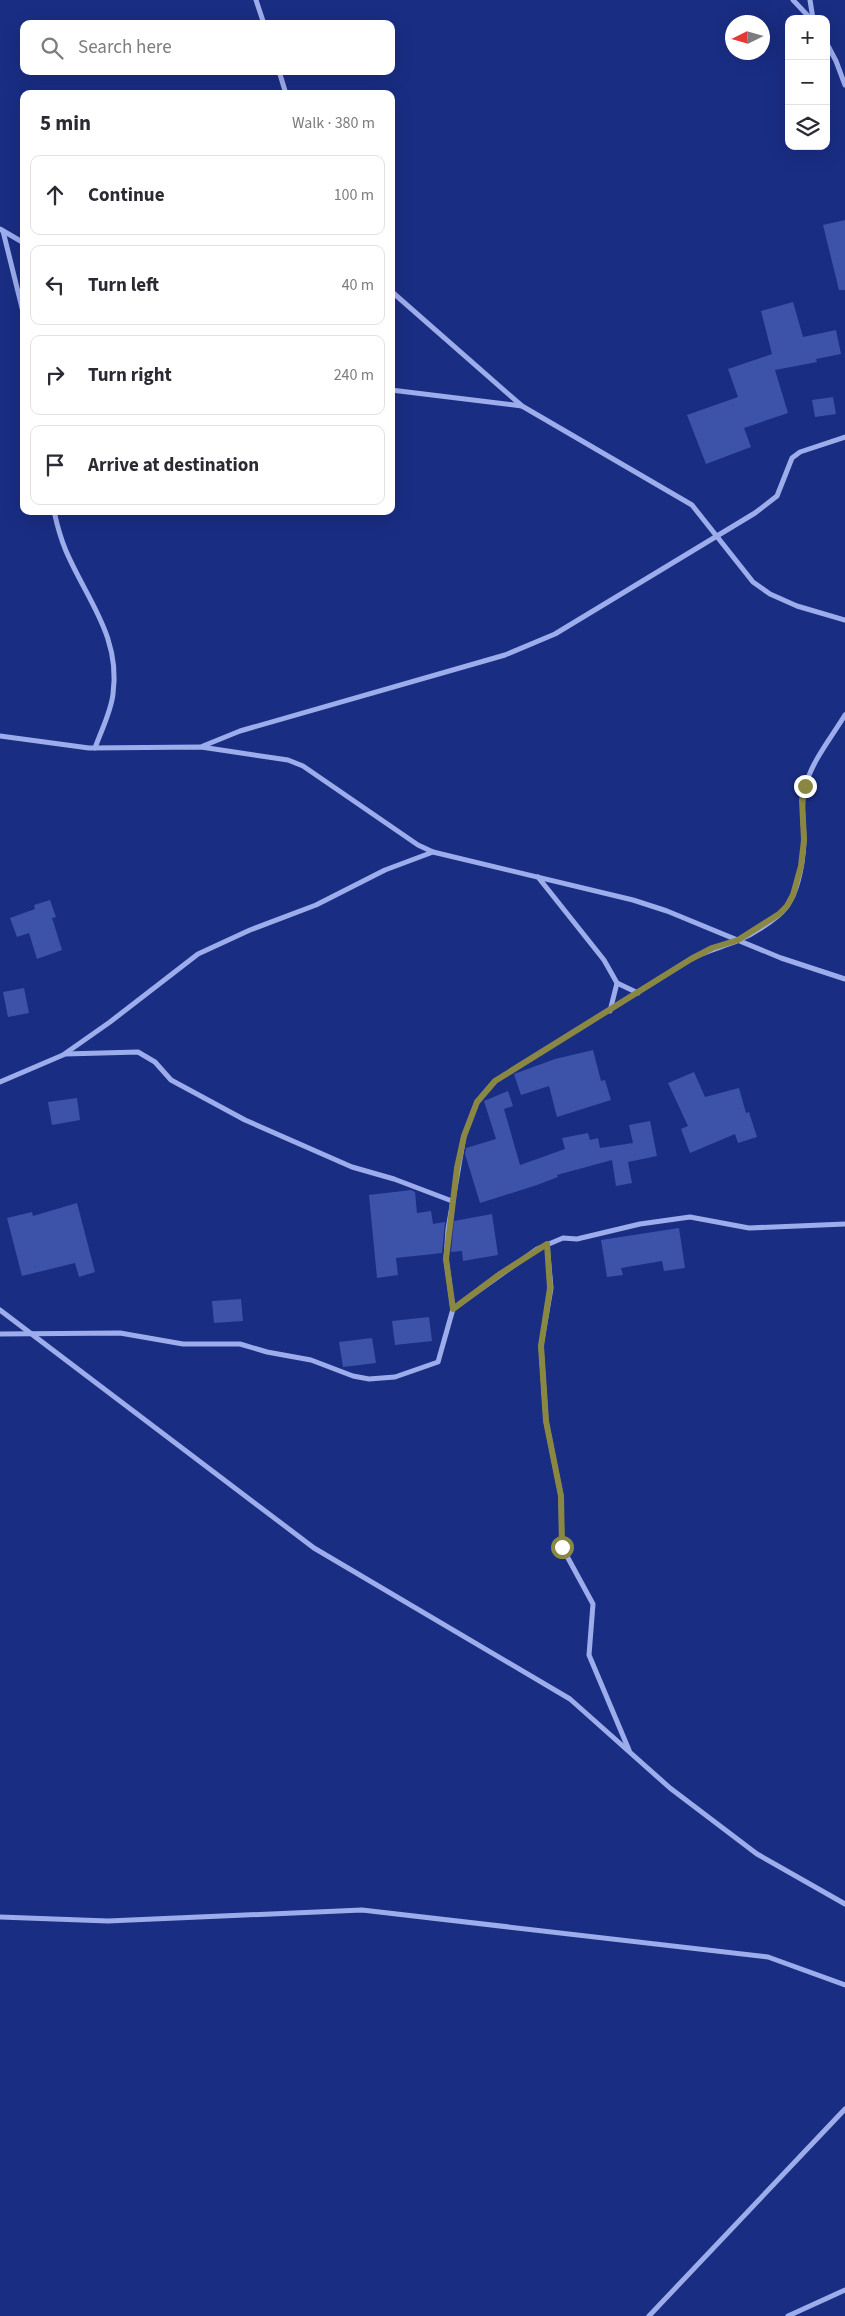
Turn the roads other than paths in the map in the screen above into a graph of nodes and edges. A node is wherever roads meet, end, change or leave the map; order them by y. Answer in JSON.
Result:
{"nodes":[{"id":1,"x":256,"y":0,"type":"edge"},
{"id":2,"x":794,"y":0,"type":"edge"},
{"id":3,"x":810,"y":0,"type":"edge"},
{"id":4,"x":808,"y":15,"type":"edge"},
{"id":5,"x":812,"y":15,"type":"edge"},
{"id":6,"x":263,"y":20,"type":"edge"},
{"id":7,"x":830,"y":50,"type":"edge"},
{"id":8,"x":280,"y":75,"type":"edge"},
{"id":9,"x":845,"y":85,"type":"edge"},
{"id":10,"x":285,"y":90,"type":"edge"},
{"id":11,"x":2,"y":230,"type":"edge"},
{"id":12,"x":20,"y":241,"type":"edge"},
{"id":13,"x":395,"y":295,"type":"edge"},
{"id":14,"x":20,"y":300,"type":"edge"},
{"id":15,"x":395,"y":390,"type":"edge"},
{"id":16,"x":522,"y":406,"type":"junction"},
{"id":17,"x":845,"y":437,"type":"edge"},
{"id":18,"x":55,"y":515,"type":"edge"},
{"id":19,"x":719,"y":537,"type":"junction"},
{"id":20,"x":845,"y":620,"type":"edge"},
{"id":21,"x":845,"y":715,"type":"edge"},
{"id":22,"x":0,"y":736,"type":"edge"},
{"id":23,"x":202,"y":747,"type":"junction"},
{"id":24,"x":95,"y":748,"type":"junction"},
{"id":25,"x":433,"y":852,"type":"junction"},
{"id":26,"x":538,"y":877,"type":"junction"},
{"id":27,"x":738,"y":940,"type":"junction"},
{"id":28,"x":845,"y":979,"type":"edge"},
{"id":29,"x":616,"y":983,"type":"junction"},
{"id":30,"x":638,"y":993,"type":"junction"},
{"id":31,"x":610,"y":1011,"type":"junction"},
{"id":32,"x":63,"y":1054,"type":"junction"},
{"id":33,"x":0,"y":1081,"type":"edge"},
{"id":34,"x":452,"y":1201,"type":"junction"},
{"id":35,"x":845,"y":1224,"type":"edge"},
{"id":36,"x":547,"y":1244,"type":"junction"},
{"id":37,"x":453,"y":1309,"type":"junction"},
{"id":38,"x":0,"y":1310,"type":"edge"},
{"id":39,"x":30,"y":1332,"type":"junction"},
{"id":40,"x":0,"y":1334,"type":"edge"},
{"id":41,"x":630,"y":1753,"type":"junction"},
{"id":42,"x":845,"y":1904,"type":"edge"},
{"id":43,"x":0,"y":1917,"type":"edge"},
{"id":44,"x":845,"y":1985,"type":"edge"},
{"id":45,"x":845,"y":2109,"type":"edge"},
{"id":46,"x":845,"y":2290,"type":"edge"},
{"id":47,"x":649,"y":2316,"type":"edge"},
{"id":48,"x":788,"y":2316,"type":"edge"}],
"edges":[{"from":1,"to":6,"type":"street"},
{"from":2,"to":4,"type":"street"},
{"from":3,"to":5,"type":"street"},
{"from":7,"to":9,"type":"street"},
{"from":8,"to":10,"type":"street"},
{"from":11,"to":12,"type":"street"},
{"from":11,"to":14,"type":"street"},
{"from":13,"to":16,"type":"street"},
{"from":15,"to":16,"type":"street"},
{"from":16,"to":19,"type":"street"},
{"from":17,"to":19,"type":"street"},
{"from":18,"to":24,"type":"street"},
{"from":19,"to":20,"type":"street"},
{"from":19,"to":23,"type":"street"},
{"from":21,"to":27,"type":"street"},
{"from":22,"to":24,"type":"street"},
{"from":23,"to":24,"type":"street"},
{"from":23,"to":25,"type":"street"},
{"from":25,"to":26,"type":"street"},
{"from":25,"to":32,"type":"street"},
{"from":26,"to":27,"type":"street"},
{"from":26,"to":29,"type":"street"},
{"from":27,"to":28,"type":"street"},
{"from":27,"to":30,"type":"street"},
{"from":29,"to":30,"type":"street"},
{"from":29,"to":31,"type":"street"},
{"from":30,"to":31,"type":"street"},
{"from":31,"to":34,"type":"street"},
{"from":32,"to":33,"type":"street"},
{"from":32,"to":34,"type":"street"},
{"from":34,"to":37,"type":"street"},
{"from":35,"to":36,"type":"street"},
{"from":36,"to":37,"type":"street"},
{"from":36,"to":41,"type":"street"},
{"from":37,"to":39,"type":"street"},
{"from":38,"to":39,"type":"street"},
{"from":39,"to":40,"type":"street"},
{"from":39,"to":41,"type":"street"},
{"from":41,"to":42,"type":"street"},
{"from":43,"to":44,"type":"street"},
{"from":45,"to":47,"type":"street"},
{"from":46,"to":48,"type":"street"}]}
